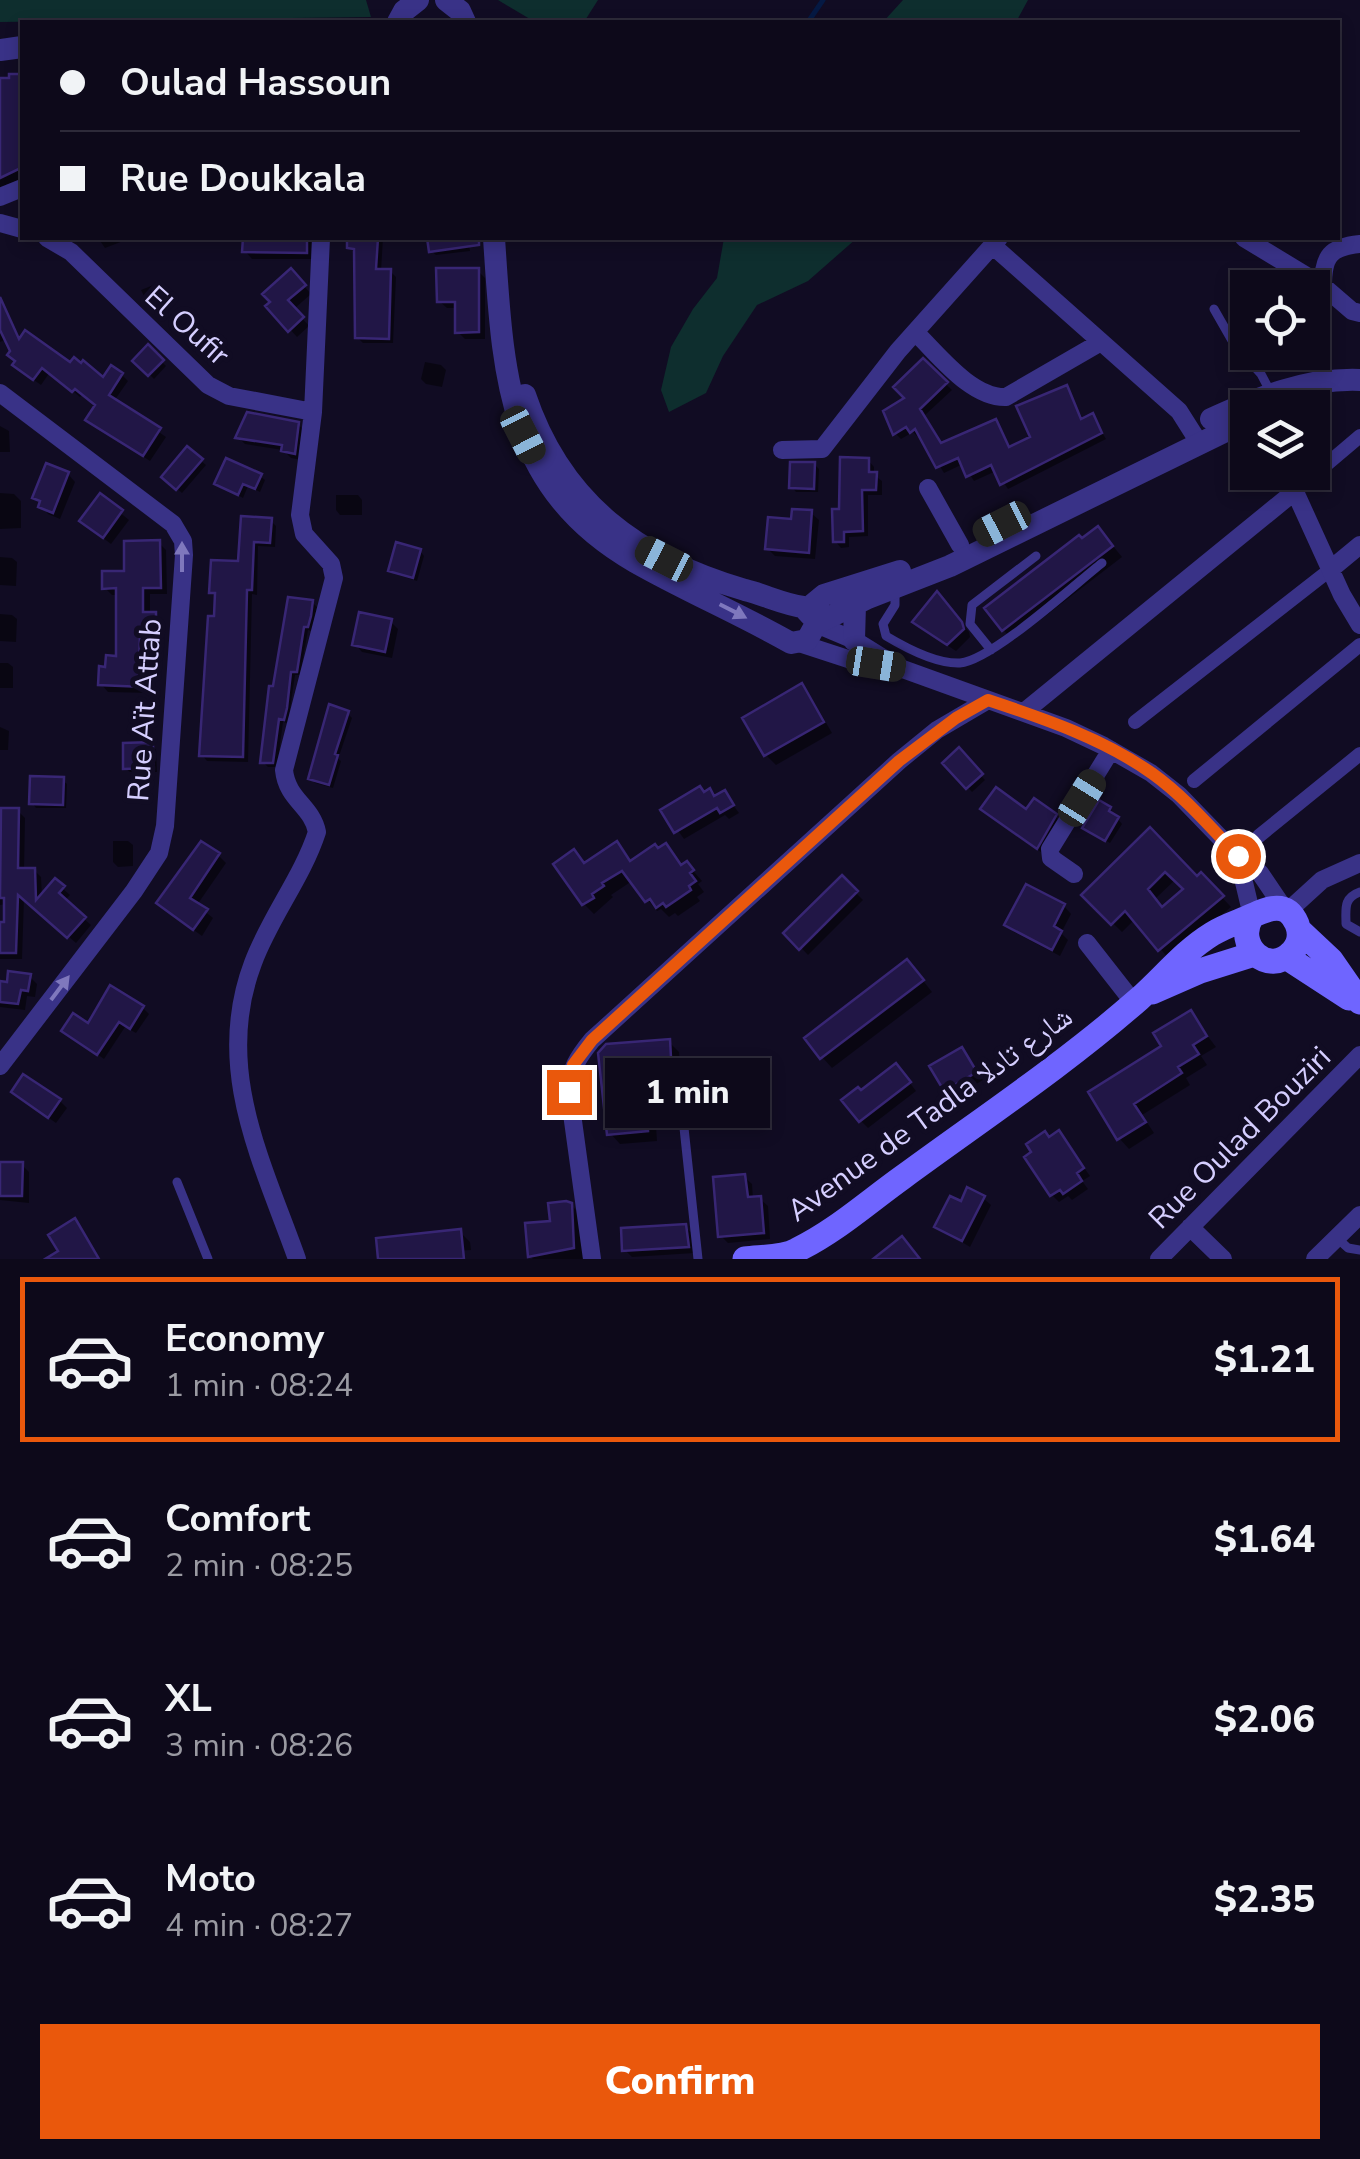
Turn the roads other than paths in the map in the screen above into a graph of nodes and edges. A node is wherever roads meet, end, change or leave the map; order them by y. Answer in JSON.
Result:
{"nodes":[{"id":1,"x":51,"y":240,"type":"edge"},
{"id":2,"x":322,"y":240,"type":"edge"},
{"id":3,"x":494,"y":240,"type":"edge"},
{"id":4,"x":508,"y":240,"type":"edge"},
{"id":5,"x":1247,"y":240,"type":"edge"},
{"id":6,"x":996,"y":241,"type":"edge"},
{"id":7,"x":1360,"y":244,"type":"edge"},
{"id":8,"x":1297,"y":270,"type":"edge"},
{"id":9,"x":1324,"y":270,"type":"edge"},
{"id":10,"x":1330,"y":291,"type":"edge"},
{"id":11,"x":1214,"y":309,"type":"dead end"},
{"id":12,"x":1360,"y":313,"type":"edge"},
{"id":13,"x":916,"y":332,"type":"junction"},
{"id":14,"x":1102,"y":342,"type":"junction"},
{"id":15,"x":1360,"y":380,"type":"edge"},
{"id":16,"x":1265,"y":390,"type":"edge"},
{"id":17,"x":1298,"y":390,"type":"edge"},
{"id":18,"x":0,"y":393,"type":"edge"},
{"id":19,"x":1360,"y":395,"type":"edge"},
{"id":20,"x":1330,"y":397,"type":"edge"},
{"id":21,"x":312,"y":412,"type":"junction"},
{"id":22,"x":1230,"y":418,"type":"edge"},
{"id":23,"x":1230,"y":425,"type":"edge"},
{"id":24,"x":1195,"y":435,"type":"junction"},
{"id":25,"x":1360,"y":436,"type":"edge"},
{"id":26,"x":782,"y":450,"type":"dead end"},
{"id":27,"x":928,"y":488,"type":"dead end"},
{"id":28,"x":1294,"y":492,"type":"junction"},
{"id":29,"x":1067,"y":499,"type":"junction"},
{"id":30,"x":960,"y":545,"type":"junction"},
{"id":31,"x":1360,"y":545,"type":"edge"},
{"id":32,"x":1036,"y":556,"type":"dead end"},
{"id":33,"x":1102,"y":563,"type":"dead end"},
{"id":34,"x":1331,"y":568,"type":"junction"},
{"id":35,"x":896,"y":587,"type":"junction"},
{"id":36,"x":856,"y":605,"type":"junction"},
{"id":37,"x":804,"y":613,"type":"junction"},
{"id":38,"x":1360,"y":625,"type":"edge"},
{"id":39,"x":790,"y":640,"type":"junction"},
{"id":40,"x":854,"y":640,"type":"junction"},
{"id":41,"x":1360,"y":645,"type":"edge"},
{"id":42,"x":992,"y":650,"type":"junction"},
{"id":43,"x":900,"y":668,"type":"junction"},
{"id":44,"x":988,"y":700,"type":"junction"},
{"id":45,"x":1024,"y":712,"type":"junction"},
{"id":46,"x":1135,"y":722,"type":"dead end"},
{"id":47,"x":1111,"y":750,"type":"junction"},
{"id":48,"x":1360,"y":754,"type":"edge"},
{"id":49,"x":1194,"y":781,"type":"dead end"},
{"id":50,"x":1259,"y":836,"type":"dead end"},
{"id":51,"x":1238,"y":856,"type":"junction"},
{"id":52,"x":1360,"y":863,"type":"edge"},
{"id":53,"x":1074,"y":874,"type":"dead end"},
{"id":54,"x":1360,"y":892,"type":"edge"},
{"id":55,"x":1252,"y":916,"type":"junction"},
{"id":56,"x":1291,"y":917,"type":"junction"},
{"id":57,"x":1360,"y":932,"type":"edge"},
{"id":58,"x":1087,"y":943,"type":"dead end"},
{"id":59,"x":1254,"y":954,"type":"junction"},
{"id":60,"x":1286,"y":957,"type":"junction"},
{"id":61,"x":1138,"y":1000,"type":"junction"},
{"id":62,"x":1360,"y":1004,"type":"edge"},
{"id":63,"x":1360,"y":1055,"type":"edge"},
{"id":64,"x":0,"y":1066,"type":"edge"},
{"id":65,"x":679,"y":1081,"type":"dead end"},
{"id":66,"x":176,"y":1182,"type":"dead end"},
{"id":67,"x":1360,"y":1215,"type":"edge"},
{"id":68,"x":1190,"y":1226,"type":"junction"},
{"id":69,"x":1336,"y":1238,"type":"junction"},
{"id":70,"x":1360,"y":1250,"type":"edge"},
{"id":71,"x":795,"y":1256,"type":"edge"},
{"id":72,"x":208,"y":1259,"type":"edge"},
{"id":73,"x":297,"y":1259,"type":"edge"},
{"id":74,"x":592,"y":1259,"type":"edge"},
{"id":75,"x":698,"y":1259,"type":"edge"},
{"id":76,"x":745,"y":1259,"type":"edge"},
{"id":77,"x":1159,"y":1259,"type":"edge"},
{"id":78,"x":1223,"y":1259,"type":"edge"},
{"id":79,"x":1314,"y":1259,"type":"edge"}],
"edges":[{"from":1,"to":21,"type":"street","name":"El Oufir"},
{"from":2,"to":21,"type":"street"},
{"from":3,"to":39,"type":"street","one_way":true},
{"from":4,"to":37,"type":"street"},
{"from":5,"to":8,"type":"street"},
{"from":6,"to":13,"type":"street"},
{"from":6,"to":14,"type":"street"},
{"from":7,"to":9,"type":"street"},
{"from":10,"to":12,"type":"street"},
{"from":11,"to":16,"type":"lane"},
{"from":13,"to":14,"type":"street"},
{"from":13,"to":26,"type":"street"},
{"from":14,"to":24,"type":"street"},
{"from":15,"to":17,"type":"street"},
{"from":64,"to":18,"type":"street","name":"Rue Aït Attab","one_way":true},
{"from":19,"to":20,"type":"street"},
{"from":21,"to":73,"type":"street"},
{"from":22,"to":24,"type":"street"},
{"from":23,"to":24,"type":"street"},
{"from":24,"to":29,"type":"street"},
{"from":25,"to":28,"type":"street"},
{"from":27,"to":30,"type":"street"},
{"from":28,"to":34,"type":"street"},
{"from":28,"to":45,"type":"street"},
{"from":29,"to":30,"type":"street"},
{"from":29,"to":35,"type":"street"},
{"from":30,"to":37,"type":"street"},
{"from":31,"to":34,"type":"street"},
{"from":32,"to":42,"type":"lane"},
{"from":33,"to":42,"type":"lane"},
{"from":34,"to":38,"type":"street"},
{"from":34,"to":46,"type":"street"},
{"from":35,"to":36,"type":"street"},
{"from":35,"to":42,"type":"lane"},
{"from":36,"to":37,"type":"street"},
{"from":36,"to":40,"type":"street"},
{"from":37,"to":39,"type":"street"},
{"from":37,"to":39,"type":"street"},
{"from":37,"to":40,"type":"street"},
{"from":39,"to":43,"type":"street"},
{"from":40,"to":43,"type":"street"},
{"from":41,"to":49,"type":"street"},
{"from":43,"to":44,"type":"street"},
{"from":44,"to":45,"type":"street"},
{"from":44,"to":74,"type":"street"},
{"from":45,"to":47,"type":"street"},
{"from":47,"to":51,"type":"street"},
{"from":47,"to":53,"type":"street"},
{"from":48,"to":50,"type":"street"},
{"from":51,"to":55,"type":"street"},
{"from":51,"to":56,"type":"street"},
{"from":52,"to":56,"type":"street"},
{"from":54,"to":57,"type":"lane"},
{"from":55,"to":56,"type":"main road"},
{"from":55,"to":59,"type":"main road"},
{"from":55,"to":61,"type":"main road","name":"Avenue de Tadla شارع تادلا"},
{"from":56,"to":60,"type":"main road"},
{"from":56,"to":62,"type":"main road"},
{"from":58,"to":61,"type":"street"},
{"from":59,"to":60,"type":"main road"},
{"from":59,"to":61,"type":"main road","name":"Avenue de Tadla شارع تادلا"},
{"from":60,"to":62,"type":"main road"},
{"from":61,"to":71,"type":"main road","name":"Avenue de Tadla شارع تادلا"},
{"from":63,"to":68,"type":"street","name":"Rue Oulad Bouziri"},
{"from":65,"to":75,"type":"lane"},
{"from":66,"to":72,"type":"lane"},
{"from":67,"to":69,"type":"street"},
{"from":68,"to":77,"type":"street","name":"Rue Oulad Bouziri"},
{"from":68,"to":78,"type":"street"},
{"from":69,"to":70,"type":"lane"},
{"from":69,"to":79,"type":"street"},
{"from":71,"to":76,"type":"main road","name":"Avenue de Tadla شارع تادلا"}]}
